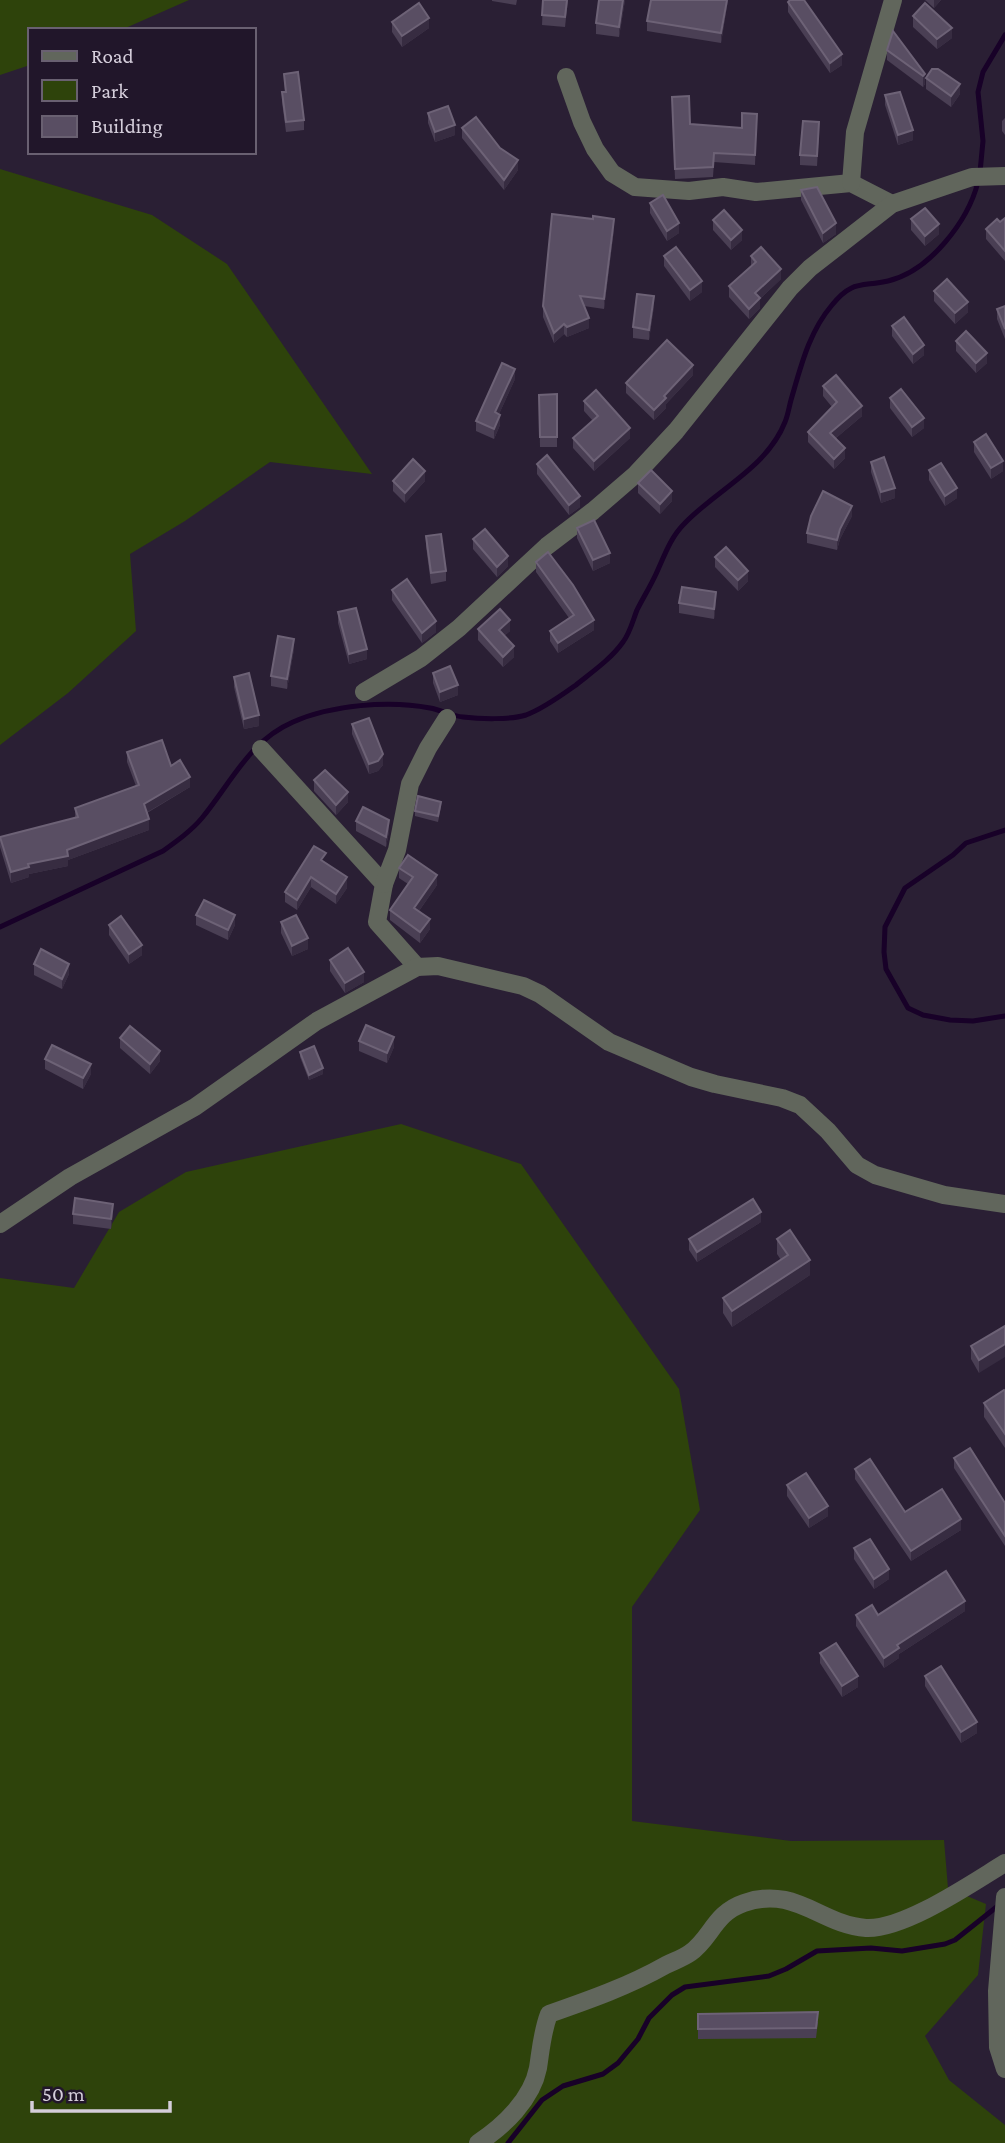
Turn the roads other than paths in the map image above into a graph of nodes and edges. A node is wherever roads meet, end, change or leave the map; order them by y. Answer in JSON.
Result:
{"nodes":[{"id":1,"x":893,"y":0,"type":"edge"},
{"id":2,"x":566,"y":77,"type":"dead end"},
{"id":3,"x":988,"y":177,"type":"edge"},
{"id":4,"x":851,"y":183,"type":"junction"},
{"id":5,"x":892,"y":204,"type":"junction"},
{"id":6,"x":364,"y":692,"type":"dead end"},
{"id":7,"x":447,"y":718,"type":"dead end"},
{"id":8,"x":261,"y":749,"type":"dead end"},
{"id":9,"x":384,"y":884,"type":"junction"},
{"id":10,"x":417,"y":967,"type":"junction"},
{"id":11,"x":1005,"y":1204,"type":"edge"},
{"id":12,"x":0,"y":1224,"type":"edge"},
{"id":13,"x":1005,"y":1863,"type":"edge"},
{"id":14,"x":1005,"y":1897,"type":"edge"},
{"id":15,"x":1005,"y":2068,"type":"edge"},
{"id":16,"x":478,"y":2143,"type":"edge"}],
"edges":[{"from":1,"to":4,"type":"street"},
{"from":2,"to":4,"type":"street"},
{"from":3,"to":5,"type":"street"},
{"from":4,"to":5,"type":"street"},
{"from":5,"to":6,"type":"street"},
{"from":7,"to":9,"type":"street"},
{"from":8,"to":9,"type":"street"},
{"from":9,"to":10,"type":"street"},
{"from":10,"to":11,"type":"street"},
{"from":10,"to":12,"type":"street"},
{"from":13,"to":16,"type":"street"},
{"from":14,"to":15,"type":"street"}]}
